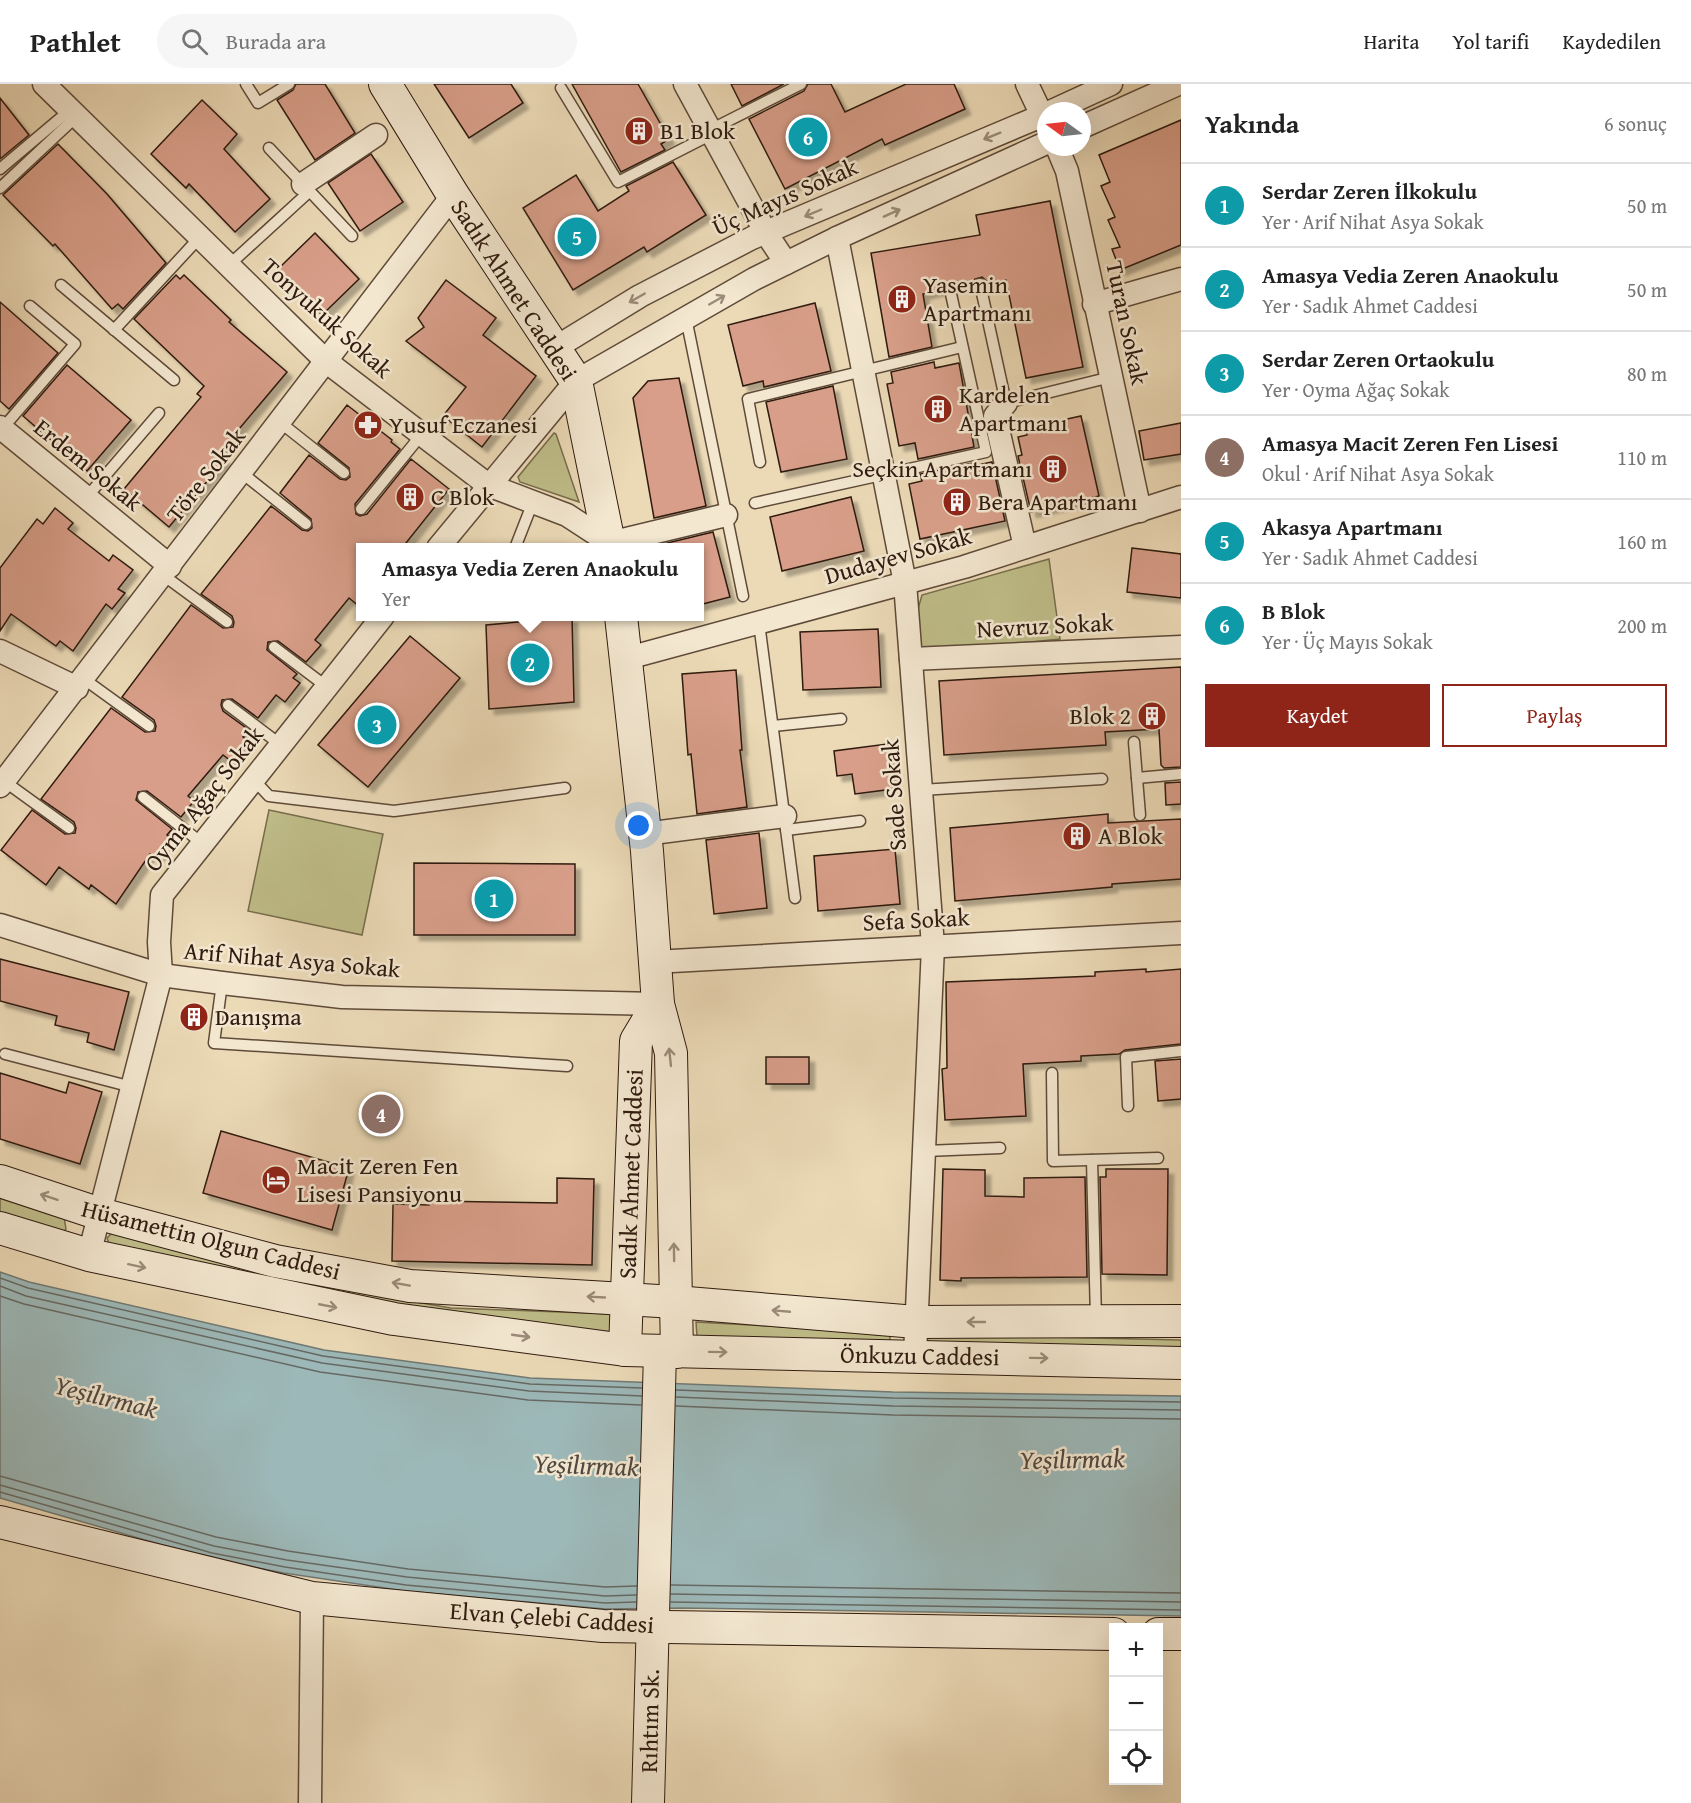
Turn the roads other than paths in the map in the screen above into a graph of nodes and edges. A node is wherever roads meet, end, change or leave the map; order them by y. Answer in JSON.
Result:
{"nodes":[{"id":1,"x":44,"y":84,"type":"edge"},
{"id":2,"x":246,"y":84,"type":"edge"},
{"id":3,"x":290,"y":84,"type":"edge"},
{"id":4,"x":385,"y":84,"type":"edge"},
{"id":5,"x":685,"y":84,"type":"edge"},
{"id":6,"x":801,"y":84,"type":"edge"},
{"id":7,"x":1027,"y":84,"type":"edge"},
{"id":8,"x":1111,"y":84,"type":"edge"},
{"id":9,"x":1178,"y":84,"type":"edge"},
{"id":10,"x":561,"y":88,"type":"dead end"},
{"id":11,"x":1038,"y":102,"type":"edge"},
{"id":12,"x":1074,"y":102,"type":"edge"},
{"id":13,"x":74,"y":113,"type":"junction"},
{"id":14,"x":1037,"y":120,"type":"edge"},
{"id":15,"x":1091,"y":123,"type":"edge"},
{"id":16,"x":388,"y":127,"type":"junction"},
{"id":17,"x":711,"y":132,"type":"junction"},
{"id":18,"x":1037,"y":147,"type":"edge"},
{"id":19,"x":269,"y":148,"type":"dead end"},
{"id":20,"x":1061,"y":156,"type":"edge"},
{"id":21,"x":0,"y":169,"type":"edge"},
{"id":22,"x":0,"y":188,"type":"edge"},
{"id":23,"x":306,"y":188,"type":"junction"},
{"id":24,"x":453,"y":195,"type":"junction"},
{"id":25,"x":766,"y":233,"type":"junction"},
{"id":26,"x":352,"y":236,"type":"dead end"},
{"id":27,"x":200,"y":237,"type":"junction"},
{"id":28,"x":837,"y":238,"type":"junction"},
{"id":29,"x":786,"y":263,"type":"junction"},
{"id":30,"x":229,"y":265,"type":"junction"},
{"id":31,"x":1181,"y":279,"type":"edge"},
{"id":32,"x":980,"y":284,"type":"dead end"},
{"id":33,"x":61,"y":285,"type":"dead end"},
{"id":34,"x":951,"y":294,"type":"dead end"},
{"id":35,"x":1094,"y":304,"type":"junction"},
{"id":36,"x":30,"y":306,"type":"dead end"},
{"id":37,"x":686,"y":318,"type":"junction"},
{"id":38,"x":114,"y":330,"type":"junction"},
{"id":39,"x":963,"y":347,"type":"junction"},
{"id":40,"x":555,"y":348,"type":"junction"},
{"id":41,"x":327,"y":362,"type":"junction"},
{"id":42,"x":864,"y":369,"type":"junction"},
{"id":43,"x":1111,"y":377,"type":"junction"},
{"id":44,"x":174,"y":380,"type":"dead end"},
{"id":45,"x":576,"y":381,"type":"junction"},
{"id":46,"x":1006,"y":404,"type":"junction"},
{"id":47,"x":159,"y":413,"type":"dead end"},
{"id":48,"x":280,"y":423,"type":"junction"},
{"id":49,"x":1,"y":428,"type":"edge"},
{"id":50,"x":422,"y":434,"type":"junction"},
{"id":51,"x":760,"y":462,"type":"dead end"},
{"id":52,"x":242,"y":473,"type":"junction"},
{"id":53,"x":345,"y":473,"type":"dead end"},
{"id":54,"x":884,"y":474,"type":"junction"},
{"id":55,"x":488,"y":485,"type":"junction"},
{"id":56,"x":86,"y":498,"type":"junction"},
{"id":57,"x":1181,"y":498,"type":"edge"},
{"id":58,"x":533,"y":502,"type":"junction"},
{"id":59,"x":755,"y":503,"type":"dead end"},
{"id":60,"x":361,"y":509,"type":"dead end"},
{"id":61,"x":1140,"y":511,"type":"junction"},
{"id":62,"x":726,"y":515,"type":"junction"},
{"id":63,"x":306,"y":524,"type":"dead end"},
{"id":64,"x":442,"y":543,"type":"edge"},
{"id":65,"x":517,"y":543,"type":"edge"},
{"id":66,"x":607,"y":543,"type":"edge"},
{"id":67,"x":610,"y":543,"type":"edge"},
{"id":68,"x":618,"y":543,"type":"edge"},
{"id":69,"x":1025,"y":548,"type":"junction"},
{"id":70,"x":167,"y":571,"type":"junction"},
{"id":71,"x":905,"y":583,"type":"junction"},
{"id":72,"x":743,"y":596,"type":"dead end"},
{"id":73,"x":379,"y":621,"type":"edge"},
{"id":74,"x":622,"y":621,"type":"edge"},
{"id":75,"x":227,"y":622,"type":"dead end"},
{"id":76,"x":759,"y":622,"type":"junction"},
{"id":77,"x":274,"y":647,"type":"dead end"},
{"id":78,"x":1181,"y":647,"type":"edge"},
{"id":79,"x":0,"y":651,"type":"edge"},
{"id":80,"x":628,"y":658,"type":"junction"},
{"id":81,"x":911,"y":659,"type":"junction"},
{"id":82,"x":80,"y":683,"type":"junction"},
{"id":83,"x":327,"y":687,"type":"junction"},
{"id":84,"x":228,"y":705,"type":"dead end"},
{"id":85,"x":841,"y":719,"type":"dead end"},
{"id":86,"x":149,"y":726,"type":"dead end"},
{"id":87,"x":773,"y":726,"type":"junction"},
{"id":88,"x":1134,"y":742,"type":"dead end"},
{"id":89,"x":281,"y":745,"type":"junction"},
{"id":90,"x":1181,"y":774,"type":"edge"},
{"id":91,"x":1137,"y":778,"type":"junction"},
{"id":92,"x":1102,"y":779,"type":"dead end"},
{"id":93,"x":254,"y":780,"type":"junction"},
{"id":94,"x":2,"y":784,"type":"edge"},
{"id":95,"x":565,"y":788,"type":"dead end"},
{"id":96,"x":921,"y":790,"type":"junction"},
{"id":97,"x":143,"y":797,"type":"dead end"},
{"id":98,"x":1140,"y":815,"type":"dead end"},
{"id":99,"x":860,"y":821,"type":"dead end"},
{"id":100,"x":785,"y":823,"type":"junction"},
{"id":101,"x":69,"y":828,"type":"dead end"},
{"id":102,"x":645,"y":834,"type":"junction"},
{"id":103,"x":202,"y":844,"type":"junction"},
{"id":104,"x":795,"y":898,"type":"dead end"},
{"id":105,"x":0,"y":925,"type":"edge"},
{"id":106,"x":1181,"y":933,"type":"edge"},
{"id":107,"x":933,"y":946,"type":"junction"},
{"id":108,"x":654,"y":962,"type":"junction"},
{"id":109,"x":161,"y":975,"type":"junction"},
{"id":110,"x":222,"y":982,"type":"junction"},
{"id":111,"x":658,"y":1004,"type":"junction"},
{"id":112,"x":1181,"y":1051,"type":"edge"},
{"id":113,"x":5,"y":1054,"type":"dead end"},
{"id":114,"x":567,"y":1066,"type":"dead end"},
{"id":115,"x":1052,"y":1073,"type":"dead end"},
{"id":116,"x":132,"y":1087,"type":"junction"},
{"id":117,"x":1128,"y":1106,"type":"dead end"},
{"id":118,"x":1000,"y":1148,"type":"dead end"},
{"id":119,"x":925,"y":1150,"type":"junction"},
{"id":120,"x":1158,"y":1158,"type":"dead end"},
{"id":121,"x":1092,"y":1160,"type":"junction"},
{"id":122,"x":0,"y":1181,"type":"edge"},
{"id":123,"x":100,"y":1214,"type":"junction"},
{"id":124,"x":0,"y":1228,"type":"edge"},
{"id":125,"x":88,"y":1255,"type":"junction"},
{"id":126,"x":628,"y":1299,"type":"junction"},
{"id":127,"x":675,"y":1302,"type":"junction"},
{"id":128,"x":1181,"y":1321,"type":"edge"},
{"id":129,"x":916,"y":1322,"type":"junction"},
{"id":130,"x":1096,"y":1322,"type":"junction"},
{"id":131,"x":626,"y":1350,"type":"junction"},
{"id":132,"x":668,"y":1352,"type":"junction"},
{"id":133,"x":915,"y":1355,"type":"junction"},
{"id":134,"x":1181,"y":1363,"type":"edge"},
{"id":135,"x":0,"y":1522,"type":"edge"},
{"id":136,"x":312,"y":1598,"type":"junction"},
{"id":137,"x":652,"y":1626,"type":"junction"},
{"id":138,"x":1109,"y":1634,"type":"edge"},
{"id":139,"x":1163,"y":1634,"type":"edge"},
{"id":140,"x":1181,"y":1635,"type":"edge"},
{"id":141,"x":310,"y":1803,"type":"edge"},
{"id":142,"x":648,"y":1803,"type":"edge"}],
"edges":[{"from":1,"to":13,"type":"street","name":"Tonyukuk Sokak"},
{"from":2,"to":3,"type":"lane"},
{"from":4,"to":16,"type":"street","name":"Sadık Ahmet Caddesi"},
{"from":5,"to":17,"type":"street"},
{"from":6,"to":17,"type":"lane"},
{"from":7,"to":11,"type":"street"},
{"from":8,"to":12,"type":"street","name":"Üç Mayıs Sokak"},
{"from":9,"to":15,"type":"street"},
{"from":10,"to":17,"type":"lane"},
{"from":13,"to":21,"type":"lane"},
{"from":13,"to":22,"type":"lane"},
{"from":13,"to":27,"type":"street","name":"Tonyukuk Sokak"},
{"from":14,"to":25,"type":"street","name":"Üç Mayıs Sokak","one_way":true},
{"from":16,"to":23,"type":"street"},
{"from":16,"to":24,"type":"street","name":"Sadık Ahmet Caddesi"},
{"from":17,"to":25,"type":"street"},
{"from":28,"to":18,"type":"street","one_way":true},
{"from":19,"to":23,"type":"lane"},
{"from":20,"to":35,"type":"street","name":"Turan Sokak"},
{"from":23,"to":26,"type":"lane"},
{"from":23,"to":30,"type":"lane"},
{"from":24,"to":40,"type":"street","name":"Sadık Ahmet Caddesi"},
{"from":24,"to":41,"type":"street","name":"Töre Sokak"},
{"from":25,"to":29,"type":"street"},
{"from":25,"to":40,"type":"street","name":"Üç Mayıs Sokak","one_way":true},
{"from":27,"to":30,"type":"street","name":"Tonyukuk Sokak"},
{"from":27,"to":38,"type":"lane"},
{"from":28,"to":29,"type":"street"},
{"from":28,"to":42,"type":"street","name":"Sade Sokak"},
{"from":37,"to":29,"type":"street","one_way":true},
{"from":30,"to":41,"type":"street","name":"Tonyukuk Sokak"},
{"from":31,"to":35,"type":"street"},
{"from":32,"to":46,"type":"lane"},
{"from":33,"to":38,"type":"lane"},
{"from":34,"to":39,"type":"lane"},
{"from":35,"to":43,"type":"street","name":"Turan Sokak"},
{"from":36,"to":49,"type":"lane"},
{"from":37,"to":45,"type":"street"},
{"from":37,"to":62,"type":"lane"},
{"from":38,"to":44,"type":"lane"},
{"from":39,"to":42,"type":"lane"},
{"from":39,"to":54,"type":"lane"},
{"from":40,"to":45,"type":"street","name":"Sadık Ahmet Caddesi"},
{"from":41,"to":48,"type":"street","name":"Töre Sokak"},
{"from":41,"to":50,"type":"street","name":"Tonyukuk Sokak"},
{"from":42,"to":51,"type":"lane"},
{"from":42,"to":54,"type":"street","name":"Sade Sokak"},
{"from":43,"to":46,"type":"lane"},
{"from":43,"to":61,"type":"street","name":"Turan Sokak"},
{"from":45,"to":55,"type":"street"},
{"from":45,"to":67,"type":"street","name":"Sadık Ahmet Caddesi"},
{"from":46,"to":69,"type":"street"},
{"from":47,"to":56,"type":"lane"},
{"from":48,"to":52,"type":"street","name":"Töre Sokak"},
{"from":48,"to":53,"type":"lane"},
{"from":49,"to":56,"type":"street","name":"Erdem Sokak"},
{"from":50,"to":55,"type":"street","name":"Tonyukuk Sokak"},
{"from":50,"to":60,"type":"lane"},
{"from":52,"to":63,"type":"lane"},
{"from":52,"to":70,"type":"street","name":"Töre Sokak"},
{"from":54,"to":59,"type":"lane"},
{"from":54,"to":71,"type":"street","name":"Sade Sokak"},
{"from":55,"to":58,"type":"street","name":"Tonyukuk Sokak"},
{"from":55,"to":64,"type":"street"},
{"from":56,"to":70,"type":"street","name":"Erdem Sokak"},
{"from":57,"to":61,"type":"street","name":"Dudayev Sokak"},
{"from":58,"to":65,"type":"lane"},
{"from":58,"to":66,"type":"street","name":"Tonyukuk Sokak"},
{"from":61,"to":69,"type":"street","name":"Dudayev Sokak"},
{"from":62,"to":68,"type":"street"},
{"from":62,"to":72,"type":"lane"},
{"from":69,"to":71,"type":"street","name":"Dudayev Sokak"},
{"from":70,"to":75,"type":"lane"},
{"from":70,"to":82,"type":"street","name":"Töre Sokak"},
{"from":71,"to":76,"type":"street","name":"Dudayev Sokak"},
{"from":71,"to":81,"type":"street","name":"Sade Sokak"},
{"from":73,"to":83,"type":"street","name":"Oyma Ağaç Sokak"},
{"from":74,"to":80,"type":"street","name":"Sadık Ahmet Caddesi"},
{"from":76,"to":80,"type":"street","name":"Dudayev Sokak"},
{"from":76,"to":87,"type":"lane"},
{"from":77,"to":83,"type":"lane"},
{"from":78,"to":81,"type":"street","name":"Nevruz Sokak"},
{"from":79,"to":82,"type":"street"},
{"from":80,"to":102,"type":"street","name":"Sadık Ahmet Caddesi"},
{"from":81,"to":96,"type":"street","name":"Sade Sokak"},
{"from":82,"to":86,"type":"lane"},
{"from":82,"to":94,"type":"street","name":"Töre Sokak"},
{"from":83,"to":89,"type":"street","name":"Oyma Ağaç Sokak"},
{"from":84,"to":89,"type":"lane"},
{"from":85,"to":87,"type":"lane"},
{"from":87,"to":100,"type":"lane"},
{"from":88,"to":91,"type":"lane"},
{"from":89,"to":93,"type":"street","name":"Oyma Ağaç Sokak"},
{"from":90,"to":91,"type":"lane"},
{"from":91,"to":98,"type":"lane"},
{"from":92,"to":96,"type":"lane"},
{"from":93,"to":95,"type":"lane"},
{"from":93,"to":103,"type":"street","name":"Oyma Ağaç Sokak"},
{"from":94,"to":101,"type":"lane"},
{"from":96,"to":107,"type":"street","name":"Sade Sokak"},
{"from":97,"to":103,"type":"lane"},
{"from":99,"to":100,"type":"lane"},
{"from":100,"to":102,"type":"street"},
{"from":100,"to":104,"type":"lane"},
{"from":102,"to":108,"type":"street","name":"Sadık Ahmet Caddesi"},
{"from":103,"to":109,"type":"street","name":"Oyma Ağaç Sokak"},
{"from":105,"to":109,"type":"street","name":"Arif Nihat Asya Sokak"},
{"from":106,"to":107,"type":"street","name":"Sefa Sokak"},
{"from":107,"to":108,"type":"street","name":"Sefa Sokak"},
{"from":107,"to":119,"type":"street","name":"Sade Sokak"},
{"from":108,"to":111,"type":"street","name":"Sadık Ahmet Caddesi"},
{"from":109,"to":110,"type":"street","name":"Arif Nihat Asya Sokak"},
{"from":109,"to":116,"type":"street","name":"Oyma Ağaç Sokak"},
{"from":110,"to":111,"type":"street","name":"Arif Nihat Asya Sokak"},
{"from":110,"to":114,"type":"lane"},
{"from":111,"to":126,"type":"street","name":"Sadık Ahmet Caddesi"},
{"from":127,"to":111,"type":"street","name":"Sadık Ahmet Caddesi","one_way":true},
{"from":112,"to":117,"type":"lane"},
{"from":113,"to":116,"type":"lane"},
{"from":115,"to":121,"type":"lane"},
{"from":116,"to":123,"type":"street","name":"Oyma Ağaç Sokak"},
{"from":118,"to":119,"type":"lane"},
{"from":119,"to":129,"type":"street","name":"Sade Sokak"},
{"from":120,"to":121,"type":"lane"},
{"from":121,"to":130,"type":"lane"},
{"from":123,"to":122,"type":"street","name":"Hüsamettin Olgun Caddesi","one_way":true},
{"from":123,"to":125,"type":"street","name":"Oyma Ağaç Sokak"},
{"from":126,"to":123,"type":"street","name":"Hüsamettin Olgun Caddesi","one_way":true},
{"from":124,"to":125,"type":"street","name":"Hüsamettin Olgun Caddesi"},
{"from":125,"to":131,"type":"street","name":"Hüsamettin Olgun Caddesi","one_way":true},
{"from":126,"to":127,"type":"street","name":"Hüsamettin Olgun Caddesi"},
{"from":126,"to":131,"type":"street","name":"Sadık Ahmet Caddesi"},
{"from":129,"to":127,"type":"street","name":"Önkuzu Caddesi","one_way":true},
{"from":127,"to":132,"type":"street","name":"Sadık Ahmet Caddesi"},
{"from":128,"to":130,"type":"street","name":"Önkuzu Caddesi"},
{"from":130,"to":129,"type":"street","name":"Önkuzu Caddesi","one_way":true},
{"from":129,"to":133,"type":"street","name":"Sade Sokak"},
{"from":131,"to":132,"type":"street","name":"Hüsamettin Olgun Caddesi"},
{"from":132,"to":133,"type":"street","name":"Önkuzu Caddesi","one_way":true},
{"from":132,"to":137,"type":"street","name":"Rıhtım Sk."},
{"from":133,"to":134,"type":"street","name":"Önkuzu Caddesi","one_way":true},
{"from":135,"to":136,"type":"street","name":"Elvan Çelebi Caddesi"},
{"from":136,"to":137,"type":"street","name":"Elvan Çelebi Caddesi"},
{"from":136,"to":141,"type":"street"},
{"from":137,"to":138,"type":"street","name":"Elvan Çelebi Caddesi"},
{"from":137,"to":142,"type":"street","name":"Rıhtım Sk."},
{"from":139,"to":140,"type":"street"}]}
